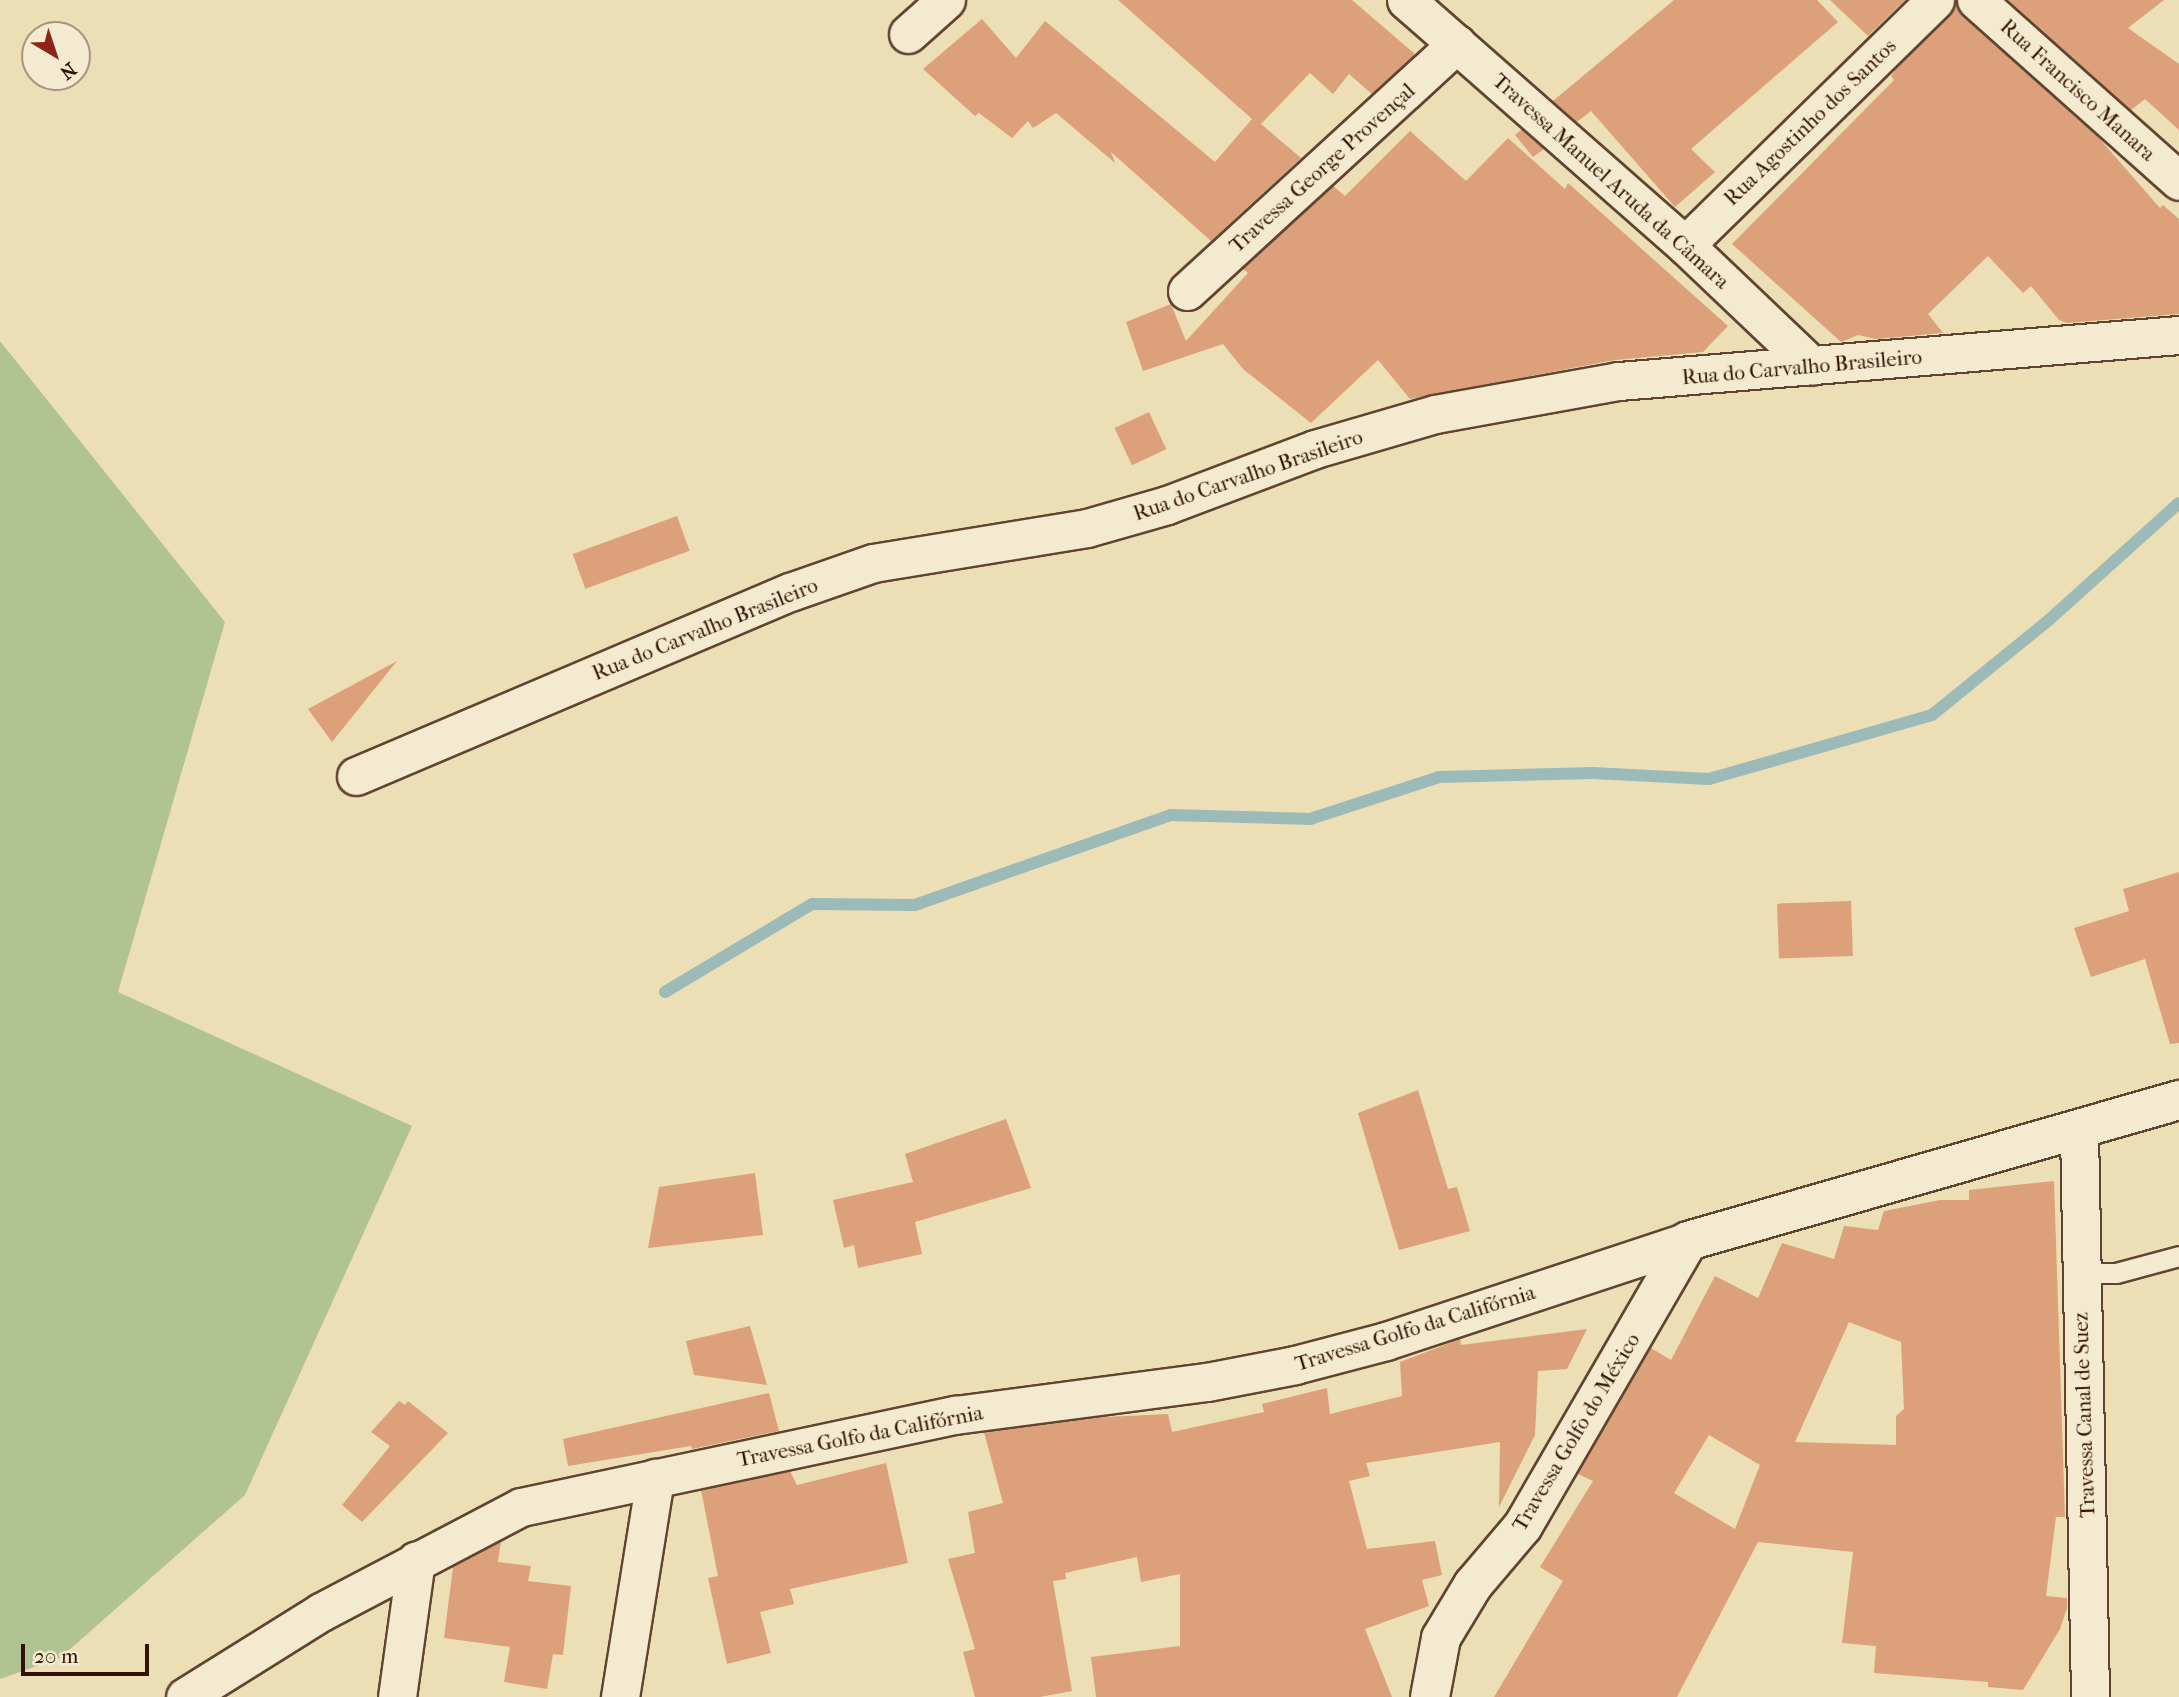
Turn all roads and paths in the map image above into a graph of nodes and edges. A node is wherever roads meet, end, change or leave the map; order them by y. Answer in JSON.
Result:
{"nodes":[{"id":1,"x":946,"y":0,"type":"edge"},
{"id":2,"x":1406,"y":0,"type":"edge"},
{"id":3,"x":1935,"y":0,"type":"edge"},
{"id":4,"x":1976,"y":0,"type":"edge"},
{"id":5,"x":908,"y":34,"type":"dead end"},
{"id":6,"x":1457,"y":44,"type":"junction"},
{"id":7,"x":2179,"y":181,"type":"edge"},
{"id":8,"x":1685,"y":244,"type":"junction"},
{"id":9,"x":1187,"y":291,"type":"dead end"},
{"id":10,"x":2179,"y":335,"type":"edge"},
{"id":11,"x":1812,"y":366,"type":"junction"},
{"id":12,"x":356,"y":776,"type":"dead end"},
{"id":13,"x":2179,"y":1100,"type":"edge"},
{"id":14,"x":2079,"y":1132,"type":"junction"},
{"id":15,"x":1688,"y":1241,"type":"junction"},
{"id":16,"x":2179,"y":1256,"type":"edge"},
{"id":17,"x":2080,"y":1273,"type":"junction"},
{"id":18,"x":655,"y":1478,"type":"junction"},
{"id":19,"x":416,"y":1560,"type":"junction"},
{"id":20,"x":2082,"y":1692,"type":"edge"},
{"id":21,"x":185,"y":1697,"type":"edge"},
{"id":22,"x":397,"y":1697,"type":"edge"},
{"id":23,"x":620,"y":1697,"type":"edge"},
{"id":24,"x":1430,"y":1697,"type":"edge"}],
"edges":[{"from":1,"to":5,"type":"street"},
{"from":2,"to":6,"type":"street","name":"Travessa Manuel Aruda da Câmara"},
{"from":3,"to":8,"type":"street","name":"Rua Agostinho dos Santos"},
{"from":4,"to":7,"type":"street","name":"Rua Francisco Manara"},
{"from":6,"to":8,"type":"street","name":"Travessa Manuel Aruda da Câmara"},
{"from":6,"to":9,"type":"street","name":"Travessa George Provençal"},
{"from":8,"to":11,"type":"street","name":"Travessa Manuel Aruda da Câmara"},
{"from":10,"to":11,"type":"street","name":"Rua do Carvalho Brasileiro"},
{"from":11,"to":12,"type":"street","name":"Rua do Carvalho Brasileiro"},
{"from":13,"to":14,"type":"street","name":"Travessa Golfo da Califórnia"},
{"from":14,"to":15,"type":"street","name":"Travessa Golfo da Califórnia"},
{"from":14,"to":17,"type":"street","name":"Travessa Canal de Suez"},
{"from":15,"to":18,"type":"street","name":"Travessa Golfo da Califórnia"},
{"from":15,"to":24,"type":"street","name":"Travessa Golfo do México"},
{"from":16,"to":17,"type":"lane"},
{"from":17,"to":20,"type":"street","name":"Travessa Canal de Suez"},
{"from":18,"to":19,"type":"street","name":"Travessa Golfo da Califórnia"},
{"from":18,"to":23,"type":"street"},
{"from":19,"to":21,"type":"street","name":"Travessa Golfo da Califórnia"},
{"from":19,"to":22,"type":"street"}]}
